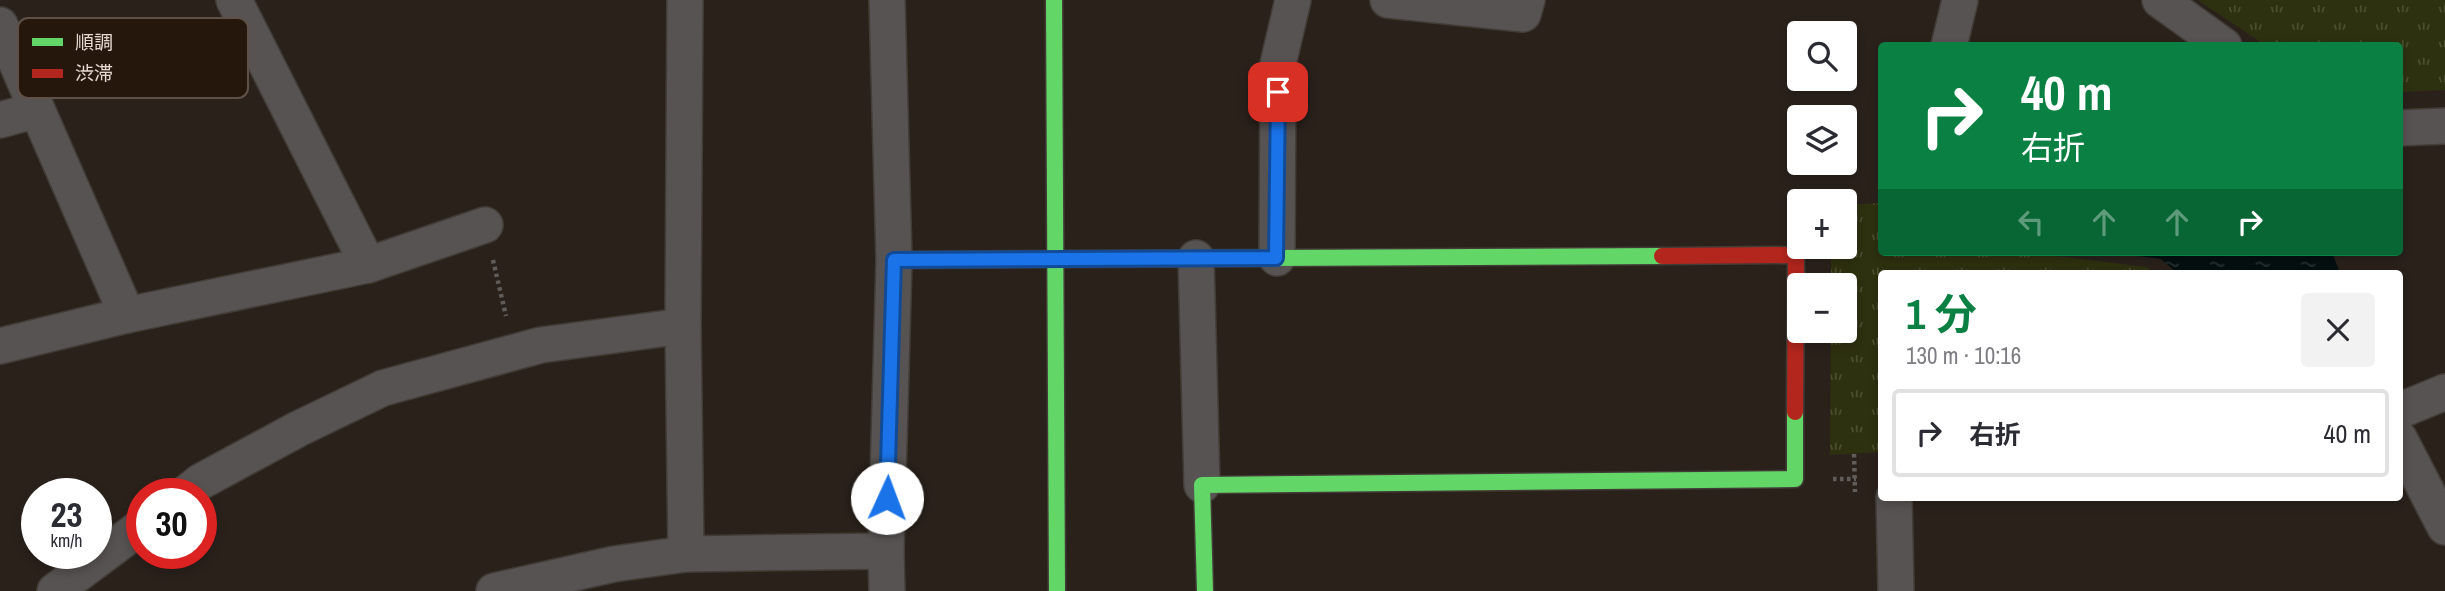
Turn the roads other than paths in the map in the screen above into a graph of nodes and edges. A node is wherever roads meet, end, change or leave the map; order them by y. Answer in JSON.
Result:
{"nodes":[{"id":1,"x":234,"y":0,"type":"edge"},
{"id":2,"x":685,"y":0,"type":"edge"},
{"id":3,"x":887,"y":0,"type":"edge"},
{"id":4,"x":1054,"y":0,"type":"edge"},
{"id":5,"x":1293,"y":0,"type":"edge"},
{"id":6,"x":1388,"y":0,"type":"edge"},
{"id":7,"x":1527,"y":0,"type":"edge"},
{"id":8,"x":1960,"y":0,"type":"edge"},
{"id":9,"x":2160,"y":0,"type":"edge"},
{"id":10,"x":243,"y":18,"type":"edge"},
{"id":11,"x":0,"y":25,"type":"edge"},
{"id":12,"x":248,"y":28,"type":"edge"},
{"id":13,"x":1950,"y":42,"type":"edge"},
{"id":14,"x":2218,"y":42,"type":"edge"},
{"id":15,"x":18,"y":66,"type":"edge"},
{"id":16,"x":32,"y":98,"type":"edge"},
{"id":17,"x":37,"y":110,"type":"junction"},
{"id":18,"x":0,"y":120,"type":"edge"},
{"id":19,"x":2445,"y":127,"type":"edge"},
{"id":20,"x":2403,"y":128,"type":"edge"},
{"id":21,"x":485,"y":225,"type":"road end"},
{"id":22,"x":1196,"y":258,"type":"junction"},
{"id":23,"x":1276,"y":258,"type":"junction"},
{"id":24,"x":1056,"y":259,"type":"junction"},
{"id":25,"x":894,"y":260,"type":"junction"},
{"id":26,"x":368,"y":265,"type":"junction"},
{"id":27,"x":127,"y":315,"type":"junction"},
{"id":28,"x":683,"y":326,"type":"junction"},
{"id":29,"x":0,"y":346,"type":"edge"},
{"id":30,"x":2445,"y":392,"type":"edge"},
{"id":31,"x":2403,"y":409,"type":"edge"},
{"id":32,"x":2403,"y":446,"type":"edge"},
{"id":33,"x":207,"y":478,"type":"edge"},
{"id":34,"x":1202,"y":485,"type":"junction"},
{"id":35,"x":1883,"y":501,"type":"edge"},
{"id":36,"x":2445,"y":527,"type":"edge"},
{"id":37,"x":126,"y":538,"type":"edge"},
{"id":38,"x":886,"y":551,"type":"junction"},
{"id":39,"x":686,"y":554,"type":"junction"},
{"id":40,"x":55,"y":591,"type":"edge"},
{"id":41,"x":494,"y":591,"type":"edge"},
{"id":42,"x":887,"y":591,"type":"edge"},
{"id":43,"x":1057,"y":591,"type":"edge"},
{"id":44,"x":1205,"y":591,"type":"edge"},
{"id":45,"x":1896,"y":591,"type":"edge"}],
"edges":[{"from":1,"to":10,"type":"street"},
{"from":2,"to":28,"type":"street"},
{"from":3,"to":25,"type":"street"},
{"from":4,"to":24,"type":"street"},
{"from":5,"to":23,"type":"street"},
{"from":6,"to":7,"type":"street"},
{"from":8,"to":13,"type":"street"},
{"from":9,"to":14,"type":"street"},
{"from":11,"to":15,"type":"street"},
{"from":12,"to":26,"type":"street"},
{"from":16,"to":17,"type":"street"},
{"from":17,"to":18,"type":"street"},
{"from":17,"to":27,"type":"street"},
{"from":19,"to":20,"type":"street"},
{"from":21,"to":26,"type":"street"},
{"from":22,"to":23,"type":"street"},
{"from":22,"to":24,"type":"street"},
{"from":22,"to":34,"type":"street"},
{"from":23,"to":34,"type":"street"},
{"from":24,"to":25,"type":"street"},
{"from":24,"to":43,"type":"street"},
{"from":25,"to":38,"type":"street"},
{"from":26,"to":27,"type":"street"},
{"from":27,"to":29,"type":"street"},
{"from":28,"to":33,"type":"street"},
{"from":28,"to":39,"type":"street"},
{"from":30,"to":31,"type":"street"},
{"from":32,"to":36,"type":"street"},
{"from":34,"to":44,"type":"street"},
{"from":35,"to":45,"type":"street"},
{"from":37,"to":40,"type":"street"},
{"from":38,"to":39,"type":"street"},
{"from":38,"to":42,"type":"street"},
{"from":39,"to":41,"type":"street"}]}
